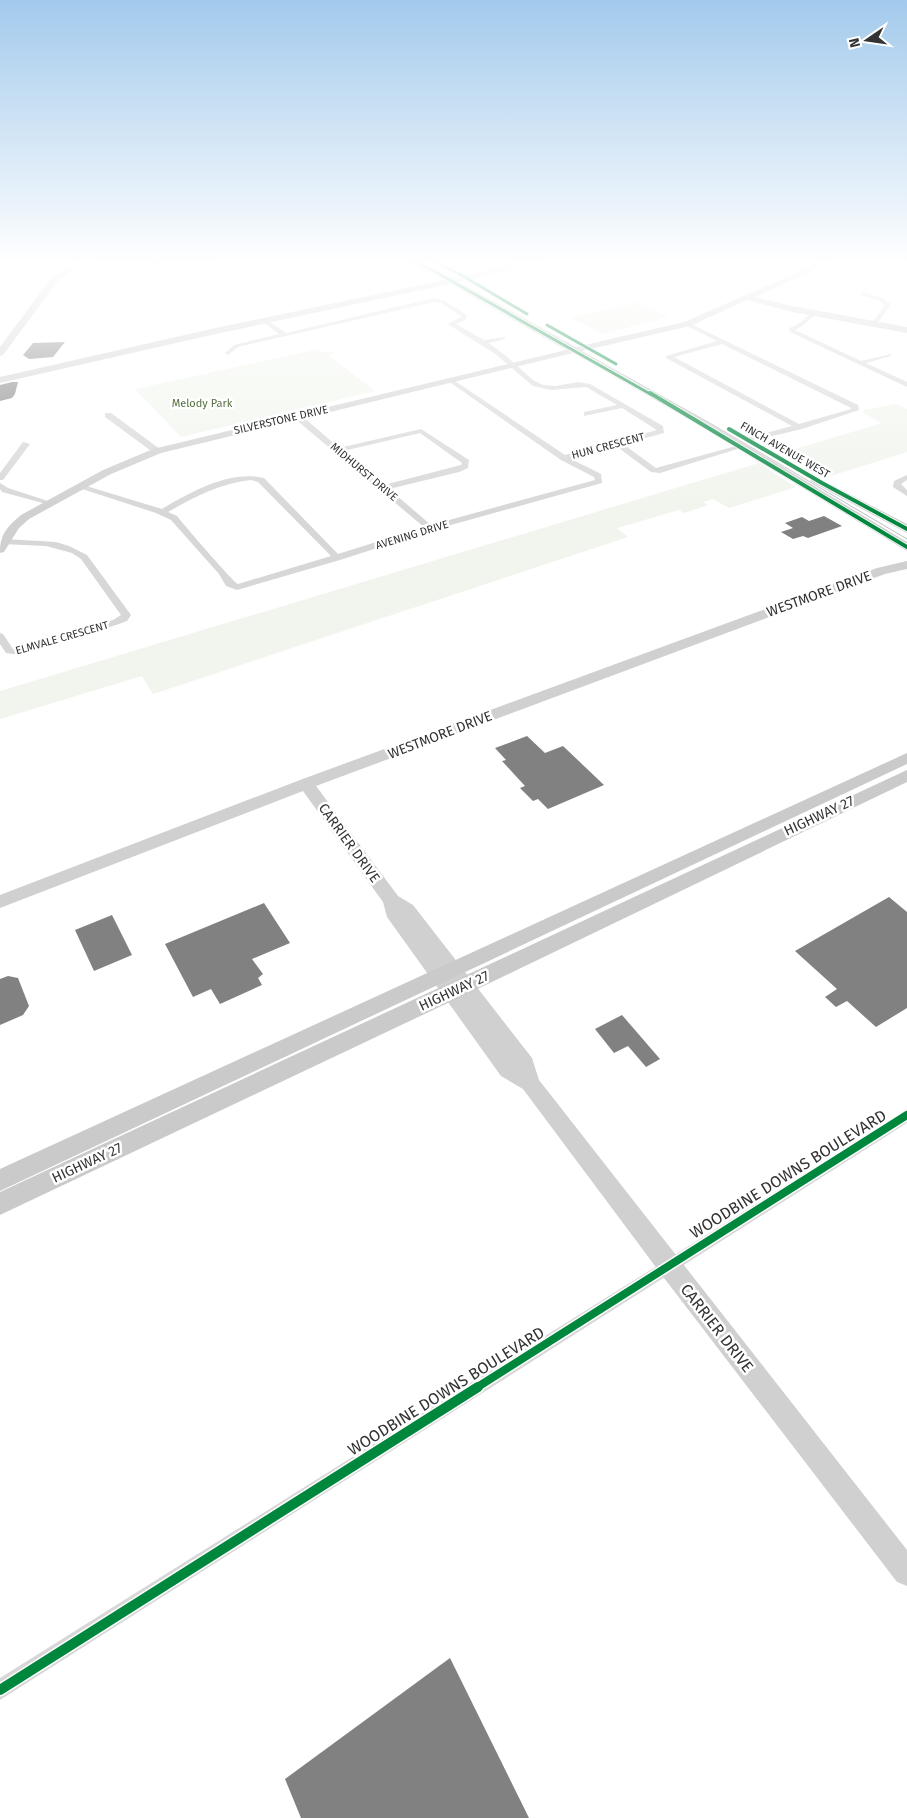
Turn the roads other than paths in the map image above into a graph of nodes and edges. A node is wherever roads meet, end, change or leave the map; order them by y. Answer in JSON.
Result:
{"nodes":[{"id":1,"x":156,"y":345,"type":"edge"},
{"id":2,"x":241,"y":345,"type":"edge"},
{"id":3,"x":484,"y":345,"type":"edge"},
{"id":4,"x":564,"y":345,"type":"edge"},
{"id":5,"x":583,"y":345,"type":"edge"},
{"id":6,"x":602,"y":345,"type":"edge"},
{"id":7,"x":712,"y":345,"type":"edge"},
{"id":8,"x":728,"y":345,"type":"edge"},
{"id":9,"x":821,"y":345,"type":"edge"},
{"id":10,"x":589,"y":348,"type":"junction"},
{"id":11,"x":575,"y":351,"type":"junction"},
{"id":12,"x":228,"y":353,"type":"dead end"},
{"id":13,"x":889,"y":355,"type":"dead end"},
{"id":14,"x":860,"y":363,"type":"junction"},
{"id":15,"x":68,"y":364,"type":"junction"},
{"id":16,"x":0,"y":366,"type":"edge"},
{"id":17,"x":513,"y":366,"type":"junction"},
{"id":18,"x":0,"y":380,"type":"edge"},
{"id":19,"x":450,"y":380,"type":"junction"},
{"id":20,"x":907,"y":385,"type":"edge"},
{"id":21,"x":623,"y":406,"type":"junction"},
{"id":22,"x":587,"y":414,"type":"dead end"},
{"id":23,"x":108,"y":415,"type":"dead end"},
{"id":24,"x":297,"y":416,"type":"junction"},
{"id":25,"x":799,"y":428,"type":"junction"},
{"id":26,"x":617,"y":443,"type":"junction"},
{"id":27,"x":746,"y":443,"type":"junction"},
{"id":28,"x":26,"y":444,"type":"dead end"},
{"id":29,"x":157,"y":450,"type":"junction"},
{"id":30,"x":339,"y":450,"type":"junction"},
{"id":31,"x":564,"y":458,"type":"junction"},
{"id":32,"x":907,"y":477,"type":"edge"},
{"id":33,"x":0,"y":478,"type":"edge"},
{"id":34,"x":0,"y":485,"type":"edge"},
{"id":35,"x":80,"y":487,"type":"junction"},
{"id":36,"x":383,"y":488,"type":"junction"},
{"id":37,"x":907,"y":494,"type":"edge"},
{"id":38,"x":50,"y":503,"type":"junction"},
{"id":39,"x":163,"y":512,"type":"junction"},
{"id":40,"x":430,"y":528,"type":"junction"},
{"id":41,"x":907,"y":529,"type":"edge"},
{"id":42,"x":2,"y":546,"type":"edge"},
{"id":43,"x":907,"y":547,"type":"edge"},
{"id":44,"x":337,"y":558,"type":"junction"},
{"id":45,"x":907,"y":558,"type":"edge"},
{"id":46,"x":907,"y":565,"type":"edge"},
{"id":47,"x":881,"y":571,"type":"junction"},
{"id":48,"x":0,"y":636,"type":"edge"},
{"id":49,"x":907,"y":758,"type":"edge"},
{"id":50,"x":907,"y":775,"type":"edge"},
{"id":51,"x":306,"y":784,"type":"junction"},
{"id":52,"x":0,"y":902,"type":"edge"},
{"id":53,"x":451,"y":981,"type":"junction"},
{"id":54,"x":907,"y":1115,"type":"edge"},
{"id":55,"x":0,"y":1180,"type":"edge"},
{"id":56,"x":0,"y":1204,"type":"edge"},
{"id":57,"x":669,"y":1266,"type":"junction"},
{"id":58,"x":907,"y":1572,"type":"edge"},
{"id":59,"x":0,"y":1690,"type":"edge"}],
"edges":[{"from":1,"to":15,"type":"main road"},
{"from":2,"to":12,"type":"street"},
{"from":3,"to":17,"type":"street","name":"HUN CRESCENT"},
{"from":4,"to":11,"type":"main road","name":"FINCH AVENUE WEST"},
{"from":5,"to":10,"type":"main road","name":"FINCH AVENUE WEST"},
{"from":6,"to":10,"type":"main road","name":"SILVERSTONE DRIVE"},
{"from":7,"to":25,"type":"street"},
{"from":8,"to":25,"type":"street"},
{"from":9,"to":14,"type":"street"},
{"from":10,"to":11,"type":"main road","name":"SILVERSTONE DRIVE"},
{"from":10,"to":27,"type":"main road","name":"FINCH AVENUE WEST"},
{"from":11,"to":17,"type":"main road","name":"SILVERSTONE DRIVE"},
{"from":11,"to":27,"type":"main road","name":"FINCH AVENUE WEST"},
{"from":13,"to":14,"type":"street"},
{"from":14,"to":20,"type":"street"},
{"from":15,"to":16,"type":"main road"},
{"from":15,"to":18,"type":"main road"},
{"from":17,"to":19,"type":"main road","name":"SILVERSTONE DRIVE"},
{"from":17,"to":21,"type":"street","name":"HUN CRESCENT"},
{"from":19,"to":24,"type":"main road","name":"SILVERSTONE DRIVE"},
{"from":19,"to":31,"type":"street","name":"AVENING DRIVE"},
{"from":21,"to":22,"type":"street"},
{"from":21,"to":26,"type":"street","name":"HUN CRESCENT"},
{"from":23,"to":29,"type":"street"},
{"from":24,"to":29,"type":"main road","name":"SILVERSTONE DRIVE"},
{"from":24,"to":30,"type":"street","name":"MIDHURST DRIVE"},
{"from":25,"to":27,"type":"street"},
{"from":26,"to":27,"type":"street"},
{"from":26,"to":31,"type":"street","name":"HUN CRESCENT"},
{"from":27,"to":41,"type":"main road","name":"FINCH AVENUE WEST"},
{"from":27,"to":43,"type":"main road","name":"FINCH AVENUE WEST"},
{"from":28,"to":33,"type":"street"},
{"from":29,"to":35,"type":"main road","name":"SILVERSTONE DRIVE"},
{"from":30,"to":36,"type":"street","name":"MIDHURST DRIVE"},
{"from":30,"to":36,"type":"street"},
{"from":31,"to":40,"type":"street","name":"AVENING DRIVE"},
{"from":32,"to":37,"type":"street"},
{"from":34,"to":38,"type":"street"},
{"from":35,"to":38,"type":"main road","name":"SILVERSTONE DRIVE"},
{"from":35,"to":39,"type":"street","name":"AVENING DRIVE"},
{"from":36,"to":40,"type":"street","name":"MIDHURST DRIVE"},
{"from":38,"to":42,"type":"main road","name":"SILVERSTONE DRIVE"},
{"from":39,"to":44,"type":"street","name":"AVENING DRIVE"},
{"from":39,"to":44,"type":"street"},
{"from":40,"to":44,"type":"street","name":"AVENING DRIVE"},
{"from":42,"to":48,"type":"street","name":"ELMVALE CRESCENT"},
{"from":45,"to":47,"type":"main road","name":"WESTMORE DRIVE"},
{"from":46,"to":47,"type":"main road","name":"WESTMORE DRIVE"},
{"from":47,"to":51,"type":"main road","name":"WESTMORE DRIVE"},
{"from":49,"to":53,"type":"main road","name":"HIGHWAY 27"},
{"from":50,"to":53,"type":"main road","name":"HIGHWAY 27"},
{"from":51,"to":52,"type":"main road","name":"WESTMORE DRIVE"},
{"from":51,"to":53,"type":"main road","name":"CARRIER DRIVE"},
{"from":53,"to":55,"type":"main road","name":"HIGHWAY 27"},
{"from":53,"to":56,"type":"main road","name":"HIGHWAY 27"},
{"from":53,"to":57,"type":"main road","name":"CARRIER DRIVE"},
{"from":54,"to":57,"type":"street","name":"WOODBINE DOWNS BOULEVARD"},
{"from":57,"to":58,"type":"main road","name":"CARRIER DRIVE"},
{"from":57,"to":59,"type":"street","name":"WOODBINE DOWNS BOULEVARD"}]}
